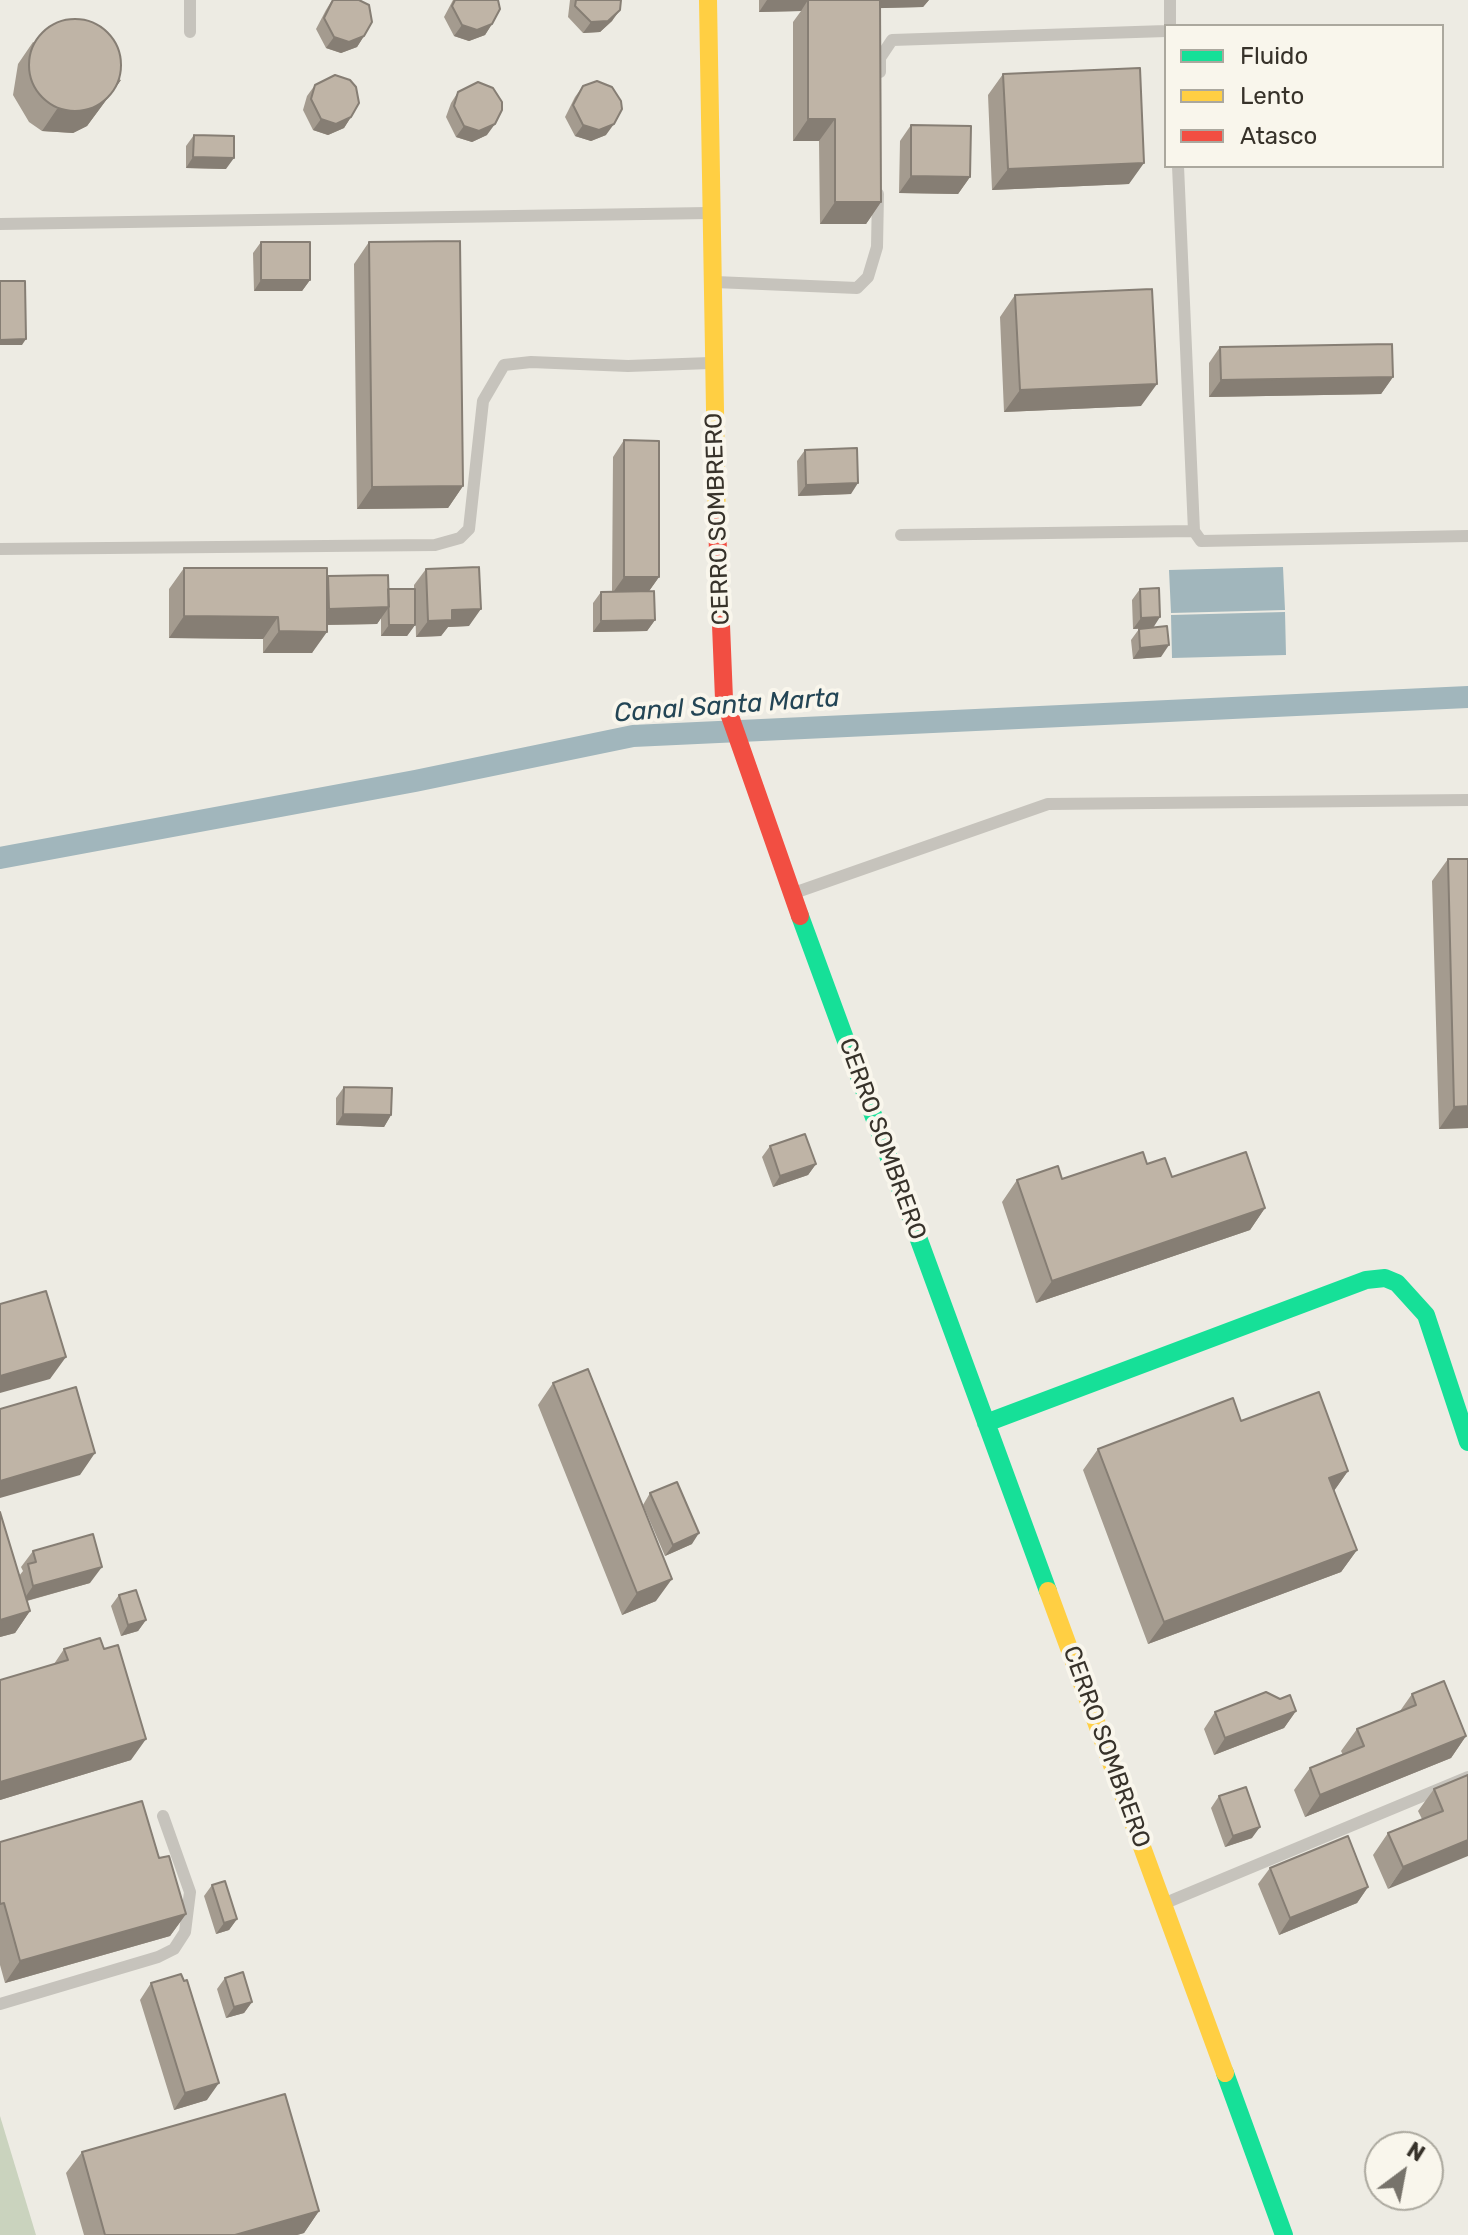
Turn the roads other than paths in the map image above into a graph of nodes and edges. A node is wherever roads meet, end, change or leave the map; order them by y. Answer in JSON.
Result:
{"nodes":[{"id":1,"x":190,"y":0,"type":"edge"},
{"id":2,"x":708,"y":0,"type":"edge"},
{"id":3,"x":1170,"y":0,"type":"edge"},
{"id":4,"x":1170,"y":24,"type":"edge"},
{"id":5,"x":1164,"y":31,"type":"edge"},
{"id":6,"x":190,"y":32,"type":"dead end"},
{"id":7,"x":879,"y":90,"type":"edge"},
{"id":8,"x":1178,"y":168,"type":"edge"},
{"id":9,"x":878,"y":184,"type":"edge"},
{"id":10,"x":711,"y":213,"type":"junction"},
{"id":11,"x":0,"y":224,"type":"edge"},
{"id":12,"x":712,"y":282,"type":"junction"},
{"id":13,"x":713,"y":362,"type":"junction"},
{"id":14,"x":1194,"y":531,"type":"junction"},
{"id":15,"x":901,"y":535,"type":"dead end"},
{"id":16,"x":1468,"y":536,"type":"edge"},
{"id":17,"x":0,"y":549,"type":"edge"},
{"id":18,"x":1468,"y":800,"type":"edge"},
{"id":19,"x":791,"y":894,"type":"junction"},
{"id":20,"x":986,"y":1423,"type":"junction"},
{"id":21,"x":1468,"y":1442,"type":"edge"},
{"id":22,"x":1468,"y":1777,"type":"edge"},
{"id":23,"x":163,"y":1816,"type":"dead end"},
{"id":24,"x":1163,"y":1904,"type":"junction"},
{"id":25,"x":0,"y":2004,"type":"edge"},
{"id":26,"x":1284,"y":2235,"type":"edge"}],
"edges":[{"from":1,"to":6,"type":"lane"},
{"from":2,"to":10,"type":"street","name":"CERRO SOMBRERO"},
{"from":3,"to":4,"type":"lane"},
{"from":5,"to":7,"type":"lane"},
{"from":8,"to":14,"type":"lane"},
{"from":9,"to":12,"type":"lane"},
{"from":10,"to":11,"type":"lane"},
{"from":10,"to":12,"type":"street","name":"CERRO SOMBRERO"},
{"from":12,"to":13,"type":"street","name":"CERRO SOMBRERO"},
{"from":13,"to":17,"type":"lane"},
{"from":13,"to":19,"type":"street","name":"CERRO SOMBRERO"},
{"from":14,"to":15,"type":"lane"},
{"from":14,"to":16,"type":"lane"},
{"from":18,"to":19,"type":"lane"},
{"from":19,"to":20,"type":"street","name":"CERRO SOMBRERO"},
{"from":20,"to":21,"type":"street"},
{"from":20,"to":24,"type":"street","name":"CERRO SOMBRERO"},
{"from":22,"to":24,"type":"lane"},
{"from":23,"to":25,"type":"lane"},
{"from":24,"to":26,"type":"street","name":"CERRO SOMBRERO"}]}
